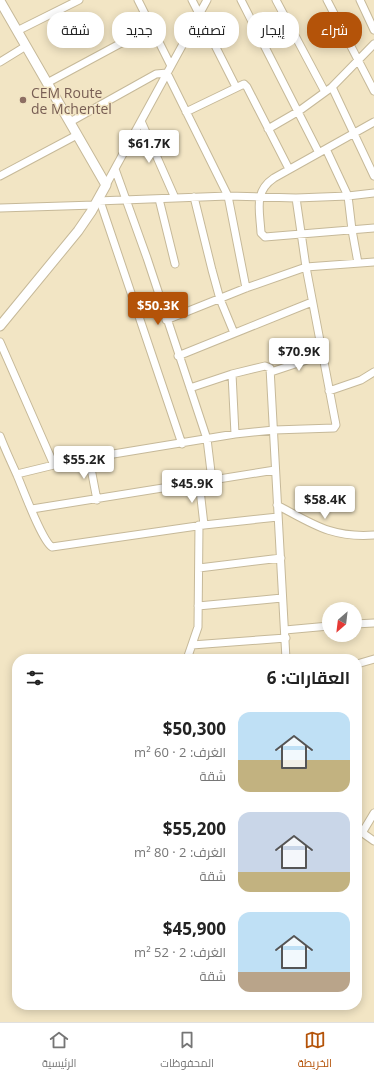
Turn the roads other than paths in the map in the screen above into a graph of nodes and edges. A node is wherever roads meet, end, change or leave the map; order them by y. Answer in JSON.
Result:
{"nodes":[{"id":1,"x":79,"y":0,"type":"edge"},
{"id":2,"x":138,"y":0,"type":"edge"},
{"id":3,"x":192,"y":0,"type":"edge"},
{"id":4,"x":207,"y":0,"type":"edge"},
{"id":5,"x":242,"y":0,"type":"edge"},
{"id":6,"x":276,"y":0,"type":"edge"},
{"id":7,"x":327,"y":0,"type":"edge"},
{"id":8,"x":360,"y":0,"type":"edge"},
{"id":9,"x":0,"y":1,"type":"edge"},
{"id":10,"x":144,"y":12,"type":"edge"},
{"id":11,"x":198,"y":12,"type":"edge"},
{"id":12,"x":201,"y":12,"type":"edge"},
{"id":13,"x":374,"y":30,"type":"edge"},
{"id":14,"x":17,"y":31,"type":"junction"},
{"id":15,"x":374,"y":44,"type":"edge"},
{"id":16,"x":26,"y":46,"type":"junction"},
{"id":17,"x":112,"y":48,"type":"edge"},
{"id":18,"x":160,"y":48,"type":"edge"},
{"id":19,"x":181,"y":48,"type":"edge"},
{"id":20,"x":216,"y":48,"type":"edge"},
{"id":21,"x":358,"y":61,"type":"junction"},
{"id":22,"x":0,"y":62,"type":"edge"},
{"id":23,"x":169,"y":70,"type":"junction"},
{"id":24,"x":47,"y":83,"type":"junction"},
{"id":25,"x":332,"y":86,"type":"junction"},
{"id":26,"x":236,"y":87,"type":"junction"},
{"id":27,"x":374,"y":91,"type":"edge"},
{"id":28,"x":325,"y":92,"type":"junction"},
{"id":29,"x":298,"y":111,"type":"junction"},
{"id":30,"x":186,"y":112,"type":"junction"},
{"id":31,"x":141,"y":121,"type":"junction"},
{"id":32,"x":70,"y":122,"type":"junction"},
{"id":33,"x":374,"y":122,"type":"edge"},
{"id":34,"x":268,"y":129,"type":"junction"},
{"id":35,"x":354,"y":133,"type":"junction"},
{"id":36,"x":77,"y":135,"type":"junction"},
{"id":37,"x":322,"y":151,"type":"junction"},
{"id":38,"x":114,"y":169,"type":"junction"},
{"id":39,"x":289,"y":169,"type":"junction"},
{"id":40,"x":0,"y":176,"type":"edge"},
{"id":41,"x":374,"y":176,"type":"edge"},
{"id":42,"x":106,"y":185,"type":"junction"},
{"id":43,"x":374,"y":193,"type":"edge"},
{"id":44,"x":228,"y":196,"type":"junction"},
{"id":45,"x":258,"y":196,"type":"junction"},
{"id":46,"x":348,"y":196,"type":"junction"},
{"id":47,"x":194,"y":197,"type":"junction"},
{"id":48,"x":175,"y":198,"type":"junction"},
{"id":49,"x":296,"y":198,"type":"junction"},
{"id":50,"x":126,"y":199,"type":"junction"},
{"id":51,"x":159,"y":199,"type":"junction"},
{"id":52,"x":97,"y":202,"type":"junction"},
{"id":53,"x":0,"y":208,"type":"edge"},
{"id":54,"x":374,"y":228,"type":"edge"},
{"id":55,"x":352,"y":230,"type":"junction"},
{"id":56,"x":301,"y":234,"type":"junction"},
{"id":57,"x":374,"y":262,"type":"edge"},
{"id":58,"x":358,"y":263,"type":"junction"},
{"id":59,"x":175,"y":264,"type":"dead end"},
{"id":60,"x":306,"y":267,"type":"junction"},
{"id":61,"x":246,"y":288,"type":"junction"},
{"id":62,"x":220,"y":299,"type":"junction"},
{"id":63,"x":312,"y":302,"type":"junction"},
{"id":64,"x":166,"y":320,"type":"junction"},
{"id":65,"x":0,"y":326,"type":"edge"},
{"id":66,"x":234,"y":333,"type":"junction"},
{"id":67,"x":0,"y":342,"type":"edge"},
{"id":68,"x":322,"y":355,"type":"junction"},
{"id":69,"x":178,"y":356,"type":"junction"},
{"id":70,"x":271,"y":372,"type":"junction"},
{"id":71,"x":374,"y":372,"type":"edge"},
{"id":72,"x":232,"y":374,"type":"junction"},
{"id":73,"x":190,"y":388,"type":"junction"},
{"id":74,"x":329,"y":391,"type":"junction"},
{"id":75,"x":274,"y":430,"type":"junction"},
{"id":76,"x":235,"y":434,"type":"junction"},
{"id":77,"x":0,"y":436,"type":"edge"},
{"id":78,"x":207,"y":439,"type":"junction"},
{"id":79,"x":182,"y":444,"type":"junction"},
{"id":80,"x":89,"y":458,"type":"junction"},
{"id":81,"x":54,"y":465,"type":"junction"},
{"id":82,"x":275,"y":470,"type":"junction"},
{"id":83,"x":17,"y":474,"type":"junction"},
{"id":84,"x":212,"y":480,"type":"junction"},
{"id":85,"x":199,"y":482,"type":"junction"},
{"id":86,"x":97,"y":500,"type":"junction"},
{"id":87,"x":277,"y":505,"type":"junction"},
{"id":88,"x":32,"y":509,"type":"junction"},
{"id":89,"x":278,"y":516,"type":"junction"},
{"id":90,"x":201,"y":525,"type":"junction"},
{"id":91,"x":374,"y":535,"type":"edge"},
{"id":92,"x":281,"y":558,"type":"junction"},
{"id":93,"x":199,"y":568,"type":"junction"},
{"id":94,"x":282,"y":598,"type":"junction"},
{"id":95,"x":198,"y":606,"type":"junction"},
{"id":96,"x":371,"y":623,"type":"edge"},
{"id":97,"x":322,"y":627,"type":"edge"},
{"id":98,"x":374,"y":629,"type":"edge"},
{"id":99,"x":285,"y":630,"type":"junction"},
{"id":100,"x":286,"y":638,"type":"junction"},
{"id":101,"x":192,"y":645,"type":"junction"},
{"id":102,"x":189,"y":654,"type":"edge"},
{"id":103,"x":286,"y":654,"type":"edge"},
{"id":104,"x":374,"y":659,"type":"edge"},
{"id":105,"x":362,"y":663,"type":"edge"},
{"id":106,"x":374,"y":813,"type":"edge"},
{"id":107,"x":362,"y":828,"type":"edge"},
{"id":108,"x":362,"y":832,"type":"edge"},
{"id":109,"x":374,"y":841,"type":"edge"}],
"edges":[{"from":1,"to":14,"type":"street"},
{"from":2,"to":10,"type":"street"},
{"from":3,"to":11,"type":"street"},
{"from":4,"to":12,"type":"street"},
{"from":5,"to":29,"type":"street"},
{"from":6,"to":28,"type":"street"},
{"from":7,"to":21,"type":"street"},
{"from":8,"to":13,"type":"street"},
{"from":9,"to":14,"type":"street"},
{"from":14,"to":16,"type":"street"},
{"from":15,"to":21,"type":"street"},
{"from":16,"to":22,"type":"street"},
{"from":16,"to":24,"type":"street"},
{"from":17,"to":24,"type":"street"},
{"from":18,"to":23,"type":"street"},
{"from":19,"to":23,"type":"street"},
{"from":20,"to":26,"type":"street"},
{"from":21,"to":25,"type":"street"},
{"from":21,"to":27,"type":"street"},
{"from":23,"to":30,"type":"street"},
{"from":23,"to":31,"type":"street"},
{"from":23,"to":32,"type":"street"},
{"from":24,"to":32,"type":"street"},
{"from":25,"to":28,"type":"street"},
{"from":25,"to":35,"type":"street"},
{"from":26,"to":30,"type":"street"},
{"from":26,"to":34,"type":"street"},
{"from":28,"to":29,"type":"street"},
{"from":29,"to":34,"type":"street"},
{"from":29,"to":37,"type":"street"},
{"from":30,"to":44,"type":"street"},
{"from":31,"to":38,"type":"street"},
{"from":31,"to":48,"type":"street"},
{"from":32,"to":36,"type":"street"},
{"from":33,"to":35,"type":"street"},
{"from":34,"to":39,"type":"street"},
{"from":35,"to":37,"type":"street"},
{"from":35,"to":41,"type":"street"},
{"from":36,"to":40,"type":"street"},
{"from":36,"to":42,"type":"street"},
{"from":37,"to":39,"type":"street"},
{"from":37,"to":46,"type":"street"},
{"from":38,"to":42,"type":"street"},
{"from":38,"to":50,"type":"street"},
{"from":39,"to":45,"type":"street"},
{"from":42,"to":52,"type":"street"},
{"from":43,"to":46,"type":"street"},
{"from":44,"to":45,"type":"street"},
{"from":44,"to":47,"type":"street"},
{"from":44,"to":61,"type":"street"},
{"from":45,"to":49,"type":"street"},
{"from":45,"to":56,"type":"street"},
{"from":46,"to":49,"type":"street"},
{"from":46,"to":55,"type":"street"},
{"from":47,"to":48,"type":"street"},
{"from":47,"to":62,"type":"street"},
{"from":48,"to":51,"type":"street"},
{"from":49,"to":56,"type":"street"},
{"from":50,"to":51,"type":"street"},
{"from":50,"to":52,"type":"street"},
{"from":50,"to":64,"type":"street"},
{"from":51,"to":59,"type":"street"},
{"from":52,"to":53,"type":"street"},
{"from":52,"to":65,"type":"street"},
{"from":52,"to":79,"type":"street"},
{"from":54,"to":55,"type":"street"},
{"from":55,"to":56,"type":"street"},
{"from":55,"to":58,"type":"street"},
{"from":56,"to":60,"type":"street"},
{"from":57,"to":58,"type":"street"},
{"from":58,"to":60,"type":"street"},
{"from":60,"to":61,"type":"street"},
{"from":60,"to":63,"type":"street"},
{"from":61,"to":62,"type":"street"},
{"from":62,"to":64,"type":"street"},
{"from":62,"to":66,"type":"street"},
{"from":63,"to":66,"type":"street"},
{"from":63,"to":68,"type":"street"},
{"from":64,"to":69,"type":"street"},
{"from":66,"to":69,"type":"street"},
{"from":67,"to":81,"type":"street"},
{"from":68,"to":70,"type":"street"},
{"from":68,"to":74,"type":"street"},
{"from":69,"to":73,"type":"street"},
{"from":70,"to":72,"type":"street"},
{"from":70,"to":75,"type":"street"},
{"from":71,"to":74,"type":"street"},
{"from":72,"to":73,"type":"street"},
{"from":72,"to":76,"type":"street"},
{"from":73,"to":78,"type":"street"},
{"from":74,"to":75,"type":"street"},
{"from":75,"to":76,"type":"street"},
{"from":75,"to":82,"type":"street"},
{"from":76,"to":78,"type":"street"},
{"from":77,"to":83,"type":"street"},
{"from":78,"to":79,"type":"street"},
{"from":78,"to":84,"type":"street"},
{"from":79,"to":80,"type":"street"},
{"from":80,"to":81,"type":"street"},
{"from":80,"to":86,"type":"street"},
{"from":81,"to":83,"type":"street"},
{"from":82,"to":84,"type":"street"},
{"from":82,"to":87,"type":"street"},
{"from":83,"to":88,"type":"street"},
{"from":84,"to":85,"type":"street"},
{"from":85,"to":86,"type":"street"},
{"from":85,"to":90,"type":"street"},
{"from":86,"to":88,"type":"street"},
{"from":87,"to":89,"type":"street"},
{"from":87,"to":91,"type":"street"},
{"from":88,"to":90,"type":"street"},
{"from":89,"to":90,"type":"street"},
{"from":89,"to":92,"type":"street"},
{"from":90,"to":93,"type":"street"},
{"from":92,"to":93,"type":"street"},
{"from":92,"to":94,"type":"street"},
{"from":93,"to":95,"type":"street"},
{"from":94,"to":95,"type":"street"},
{"from":94,"to":99,"type":"street"},
{"from":95,"to":101,"type":"street"},
{"from":96,"to":98,"type":"street"},
{"from":97,"to":99,"type":"street"},
{"from":99,"to":100,"type":"street"},
{"from":100,"to":101,"type":"street"},
{"from":100,"to":103,"type":"street"},
{"from":101,"to":102,"type":"street"},
{"from":104,"to":105,"type":"street"},
{"from":106,"to":107,"type":"street"},
{"from":108,"to":109,"type":"street"}]}
